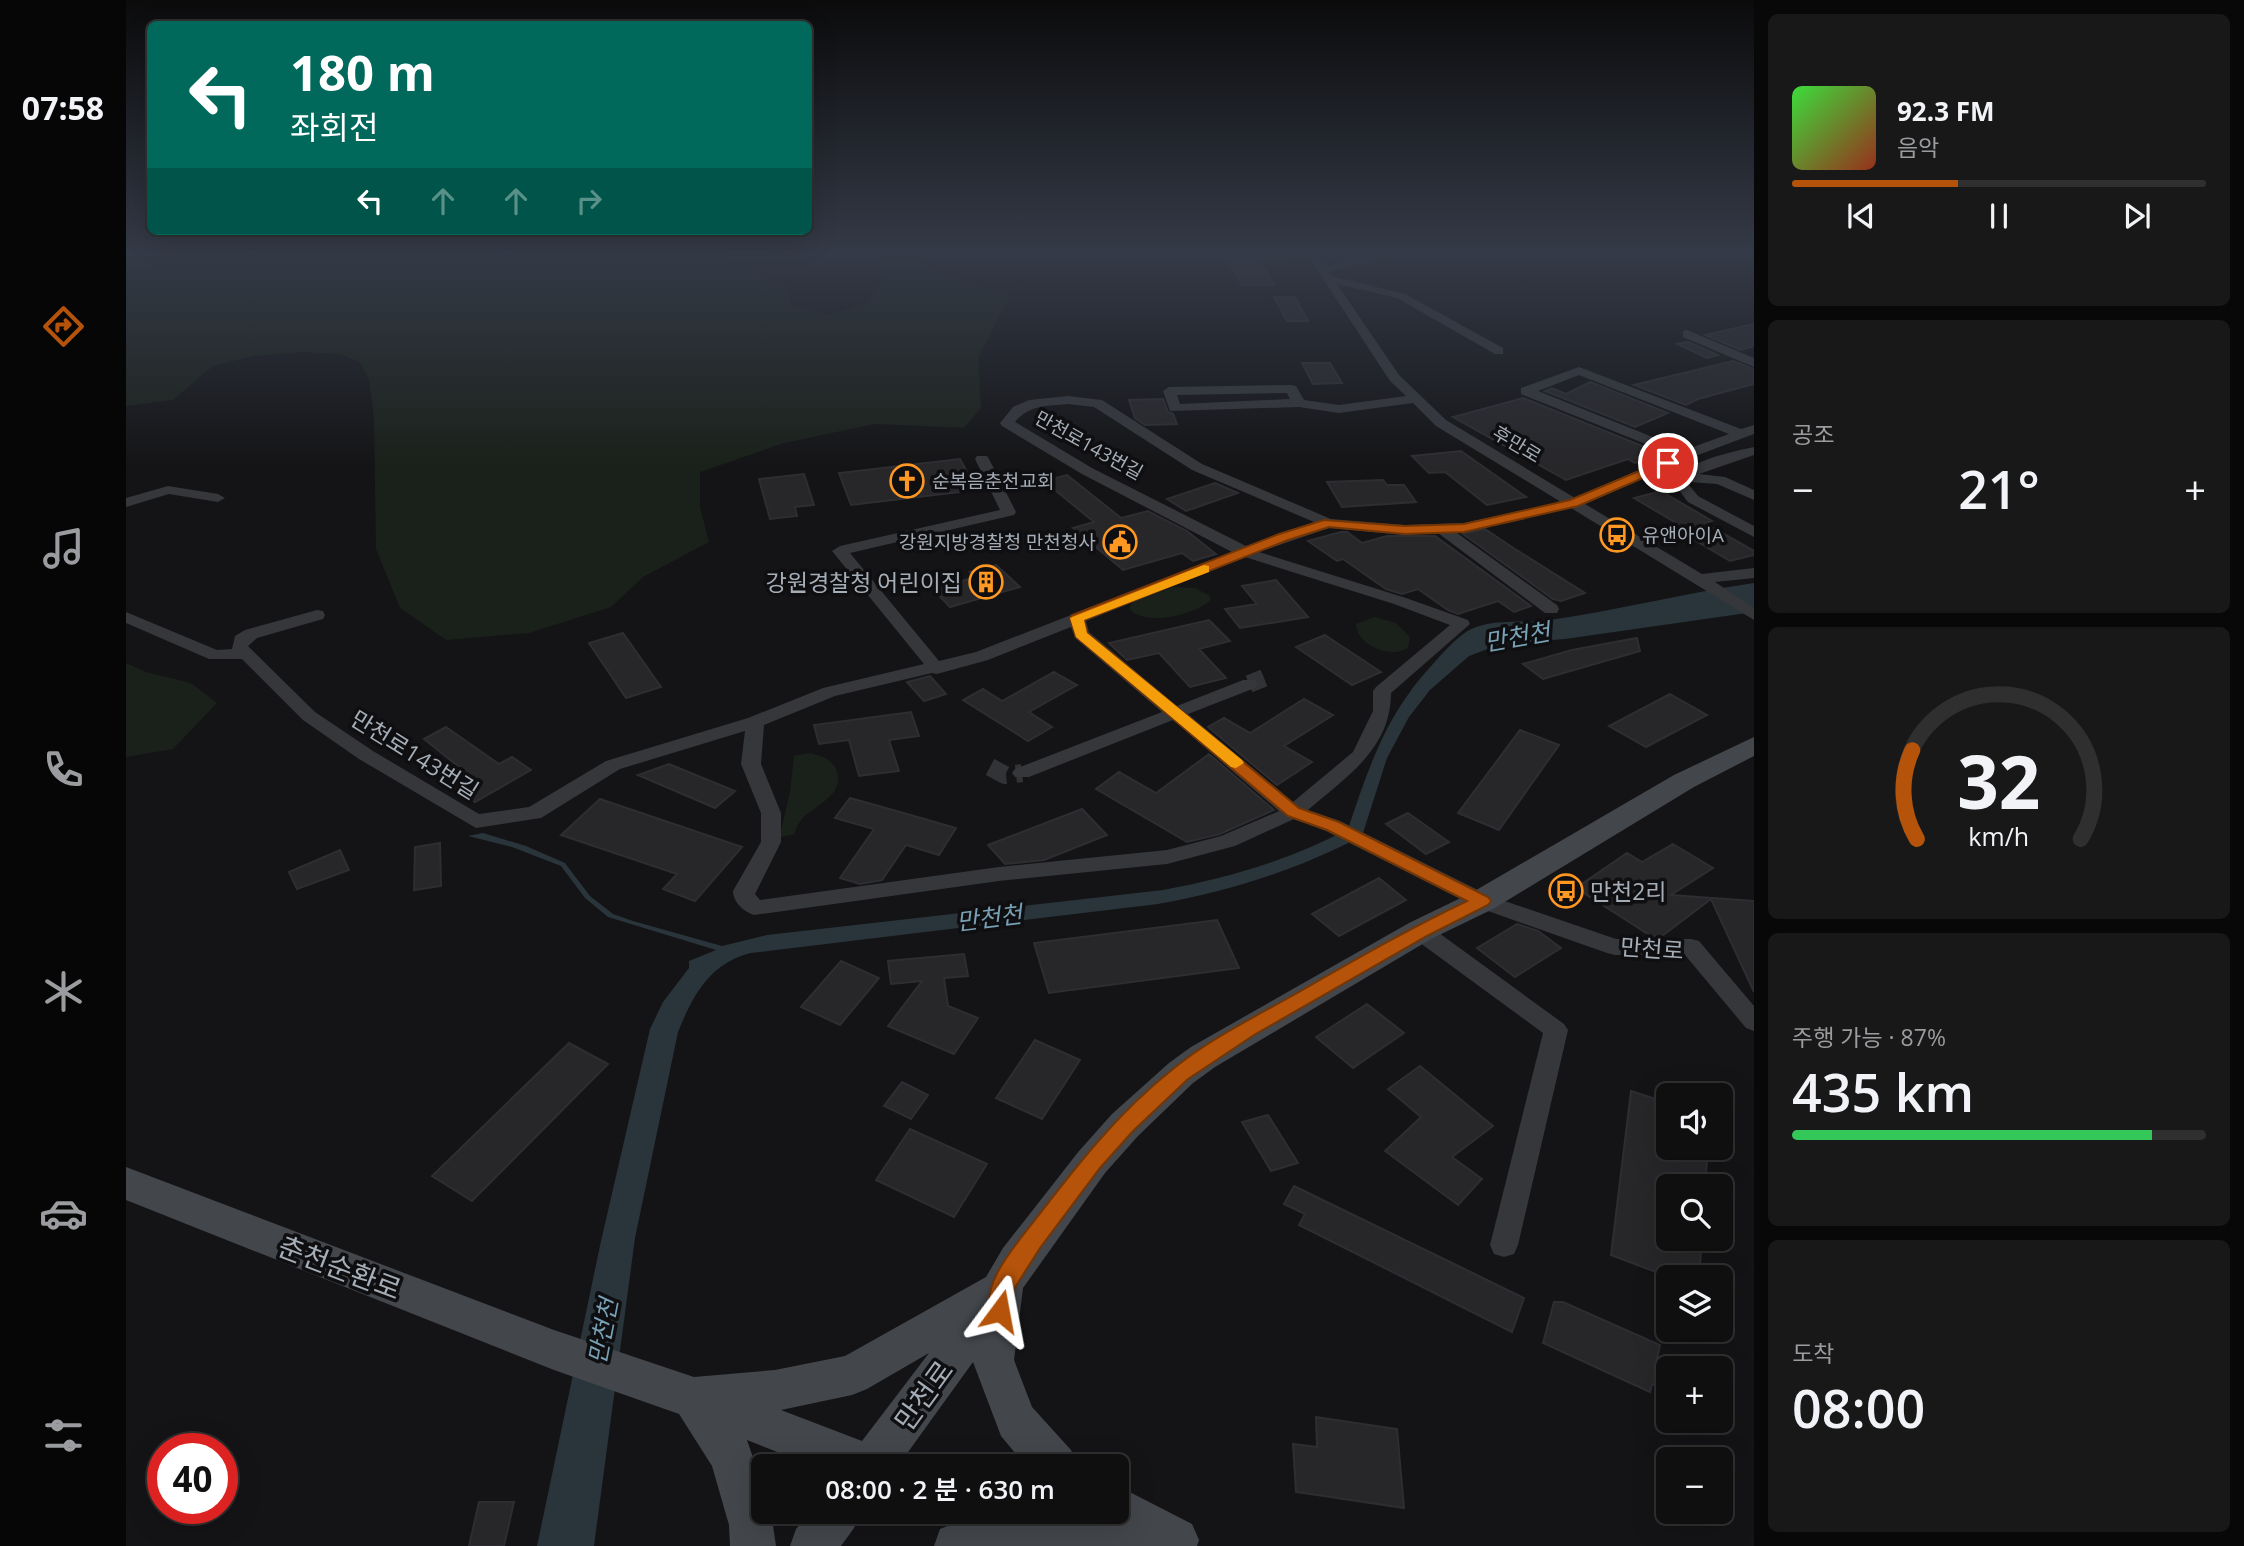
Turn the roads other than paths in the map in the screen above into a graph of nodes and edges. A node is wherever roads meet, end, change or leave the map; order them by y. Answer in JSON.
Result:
{"nodes":[{"id":1,"x":1359,"y":324,"type":"edge"},
{"id":2,"x":1451,"y":324,"type":"edge"},
{"id":3,"x":1687,"y":334,"type":"dead end"},
{"id":4,"x":1499,"y":351,"type":"dead end"},
{"id":5,"x":1754,"y":363,"type":"edge"},
{"id":6,"x":1413,"y":399,"type":"junction"},
{"id":7,"x":1299,"y":403,"type":"junction"},
{"id":8,"x":1748,"y":431,"type":"edge"},
{"id":9,"x":1754,"y":451,"type":"edge"},
{"id":10,"x":1685,"y":455,"type":"junction"},
{"id":11,"x":982,"y":459,"type":"dead end"},
{"id":12,"x":1684,"y":477,"type":"junction"},
{"id":13,"x":1754,"y":496,"type":"edge"},
{"id":14,"x":218,"y":498,"type":"dead end"},
{"id":15,"x":126,"y":503,"type":"edge"},
{"id":16,"x":1574,"y":503,"type":"junction"},
{"id":17,"x":1328,"y":523,"type":"junction"},
{"id":18,"x":1442,"y":529,"type":"junction"},
{"id":19,"x":1754,"y":532,"type":"edge"},
{"id":20,"x":1247,"y":553,"type":"junction"},
{"id":21,"x":1754,"y":573,"type":"edge"},
{"id":22,"x":1702,"y":582,"type":"junction"},
{"id":23,"x":1551,"y":608,"type":"dead end"},
{"id":24,"x":317,"y":615,"type":"dead end"},
{"id":25,"x":1754,"y":615,"type":"edge"},
{"id":26,"x":126,"y":617,"type":"edge"},
{"id":27,"x":1077,"y":618,"type":"junction"},
{"id":28,"x":244,"y":654,"type":"junction"},
{"id":29,"x":937,"y":669,"type":"junction"},
{"id":30,"x":1249,"y":684,"type":"tunnel mouth"},
{"id":31,"x":1175,"y":713,"type":"junction"},
{"id":32,"x":755,"y":722,"type":"junction"},
{"id":33,"x":1754,"y":745,"type":"edge"},
{"id":34,"x":1022,"y":774,"type":"tunnel mouth"},
{"id":35,"x":1293,"y":812,"type":"junction"},
{"id":36,"x":1482,"y":901,"type":"junction"},
{"id":37,"x":1420,"y":931,"type":"junction"},
{"id":38,"x":1754,"y":1022,"type":"edge"},
{"id":39,"x":126,"y":1183,"type":"edge"},
{"id":40,"x":1504,"y":1245,"type":"dead end"},
{"id":41,"x":1003,"y":1286,"type":"junction"},
{"id":42,"x":684,"y":1395,"type":"junction"},
{"id":43,"x":838,"y":1454,"type":"edge"},
{"id":44,"x":878,"y":1454,"type":"edge"},
{"id":45,"x":1045,"y":1454,"type":"edge"},
{"id":46,"x":1129,"y":1514,"type":"edge"},
{"id":47,"x":829,"y":1524,"type":"edge"},
{"id":48,"x":1108,"y":1524,"type":"edge"},
{"id":49,"x":1187,"y":1543,"type":"edge"},
{"id":50,"x":753,"y":1546,"type":"edge"},
{"id":51,"x":813,"y":1546,"type":"edge"},
{"id":52,"x":957,"y":1546,"type":"edge"}],
"edges":[{"from":1,"to":6,"type":"street","name":"후만로"},
{"from":2,"to":4,"type":"street"},
{"from":3,"to":5,"type":"street"},
{"from":6,"to":7,"type":"street"},
{"from":6,"to":16,"type":"street","name":"후만로"},
{"from":7,"to":7,"type":"street"},
{"from":8,"to":10,"type":"street","name":"만천로143번길"},
{"from":8,"to":10,"type":"street","name":"만천로143번길"},
{"from":9,"to":12,"type":"street"},
{"from":10,"to":16,"type":"street","name":"만천로143번길"},
{"from":11,"to":29,"type":"street"},
{"from":12,"to":13,"type":"street"},
{"from":12,"to":19,"type":"street"},
{"from":14,"to":15,"type":"street"},
{"from":16,"to":18,"type":"street","name":"만천로143번길"},
{"from":16,"to":22,"type":"street","name":"후만로"},
{"from":17,"to":18,"type":"street","name":"만천로143번길"},
{"from":17,"to":20,"type":"street","name":"만천로143번길"},
{"from":17,"to":20,"type":"street","name":"만천로143번길"},
{"from":18,"to":23,"type":"street"},
{"from":20,"to":27,"type":"street","name":"만천로143번길"},
{"from":20,"to":35,"type":"street"},
{"from":21,"to":22,"type":"street"},
{"from":22,"to":25,"type":"street","name":"후만로"},
{"from":24,"to":28,"type":"street"},
{"from":26,"to":28,"type":"street"},
{"from":27,"to":29,"type":"street","name":"만천로143번길"},
{"from":27,"to":31,"type":"street"},
{"from":28,"to":32,"type":"street","name":"만천로143번길"},
{"from":29,"to":32,"type":"street","name":"만천로143번길"},
{"from":30,"to":31,"type":"street"},
{"from":31,"to":34,"type":"street"},
{"from":31,"to":35,"type":"street"},
{"from":32,"to":35,"type":"street"},
{"from":33,"to":36,"type":"street","name":"만천로"},
{"from":35,"to":36,"type":"street"},
{"from":36,"to":37,"type":"street","name":"만천로"},
{"from":36,"to":38,"type":"street","name":"만천로"},
{"from":37,"to":40,"type":"street"},
{"from":37,"to":41,"type":"street","name":"만천로"},
{"from":39,"to":42,"type":"street","name":"춘천순환로"},
{"from":41,"to":42,"type":"street"},
{"from":41,"to":44,"type":"street","name":"만천로"},
{"from":41,"to":45,"type":"street"},
{"from":42,"to":43,"type":"street"},
{"from":42,"to":50,"type":"street"},
{"from":46,"to":49,"type":"street"},
{"from":47,"to":51,"type":"street"},
{"from":48,"to":49,"type":"street"},
{"from":49,"to":52,"type":"street"}]}
